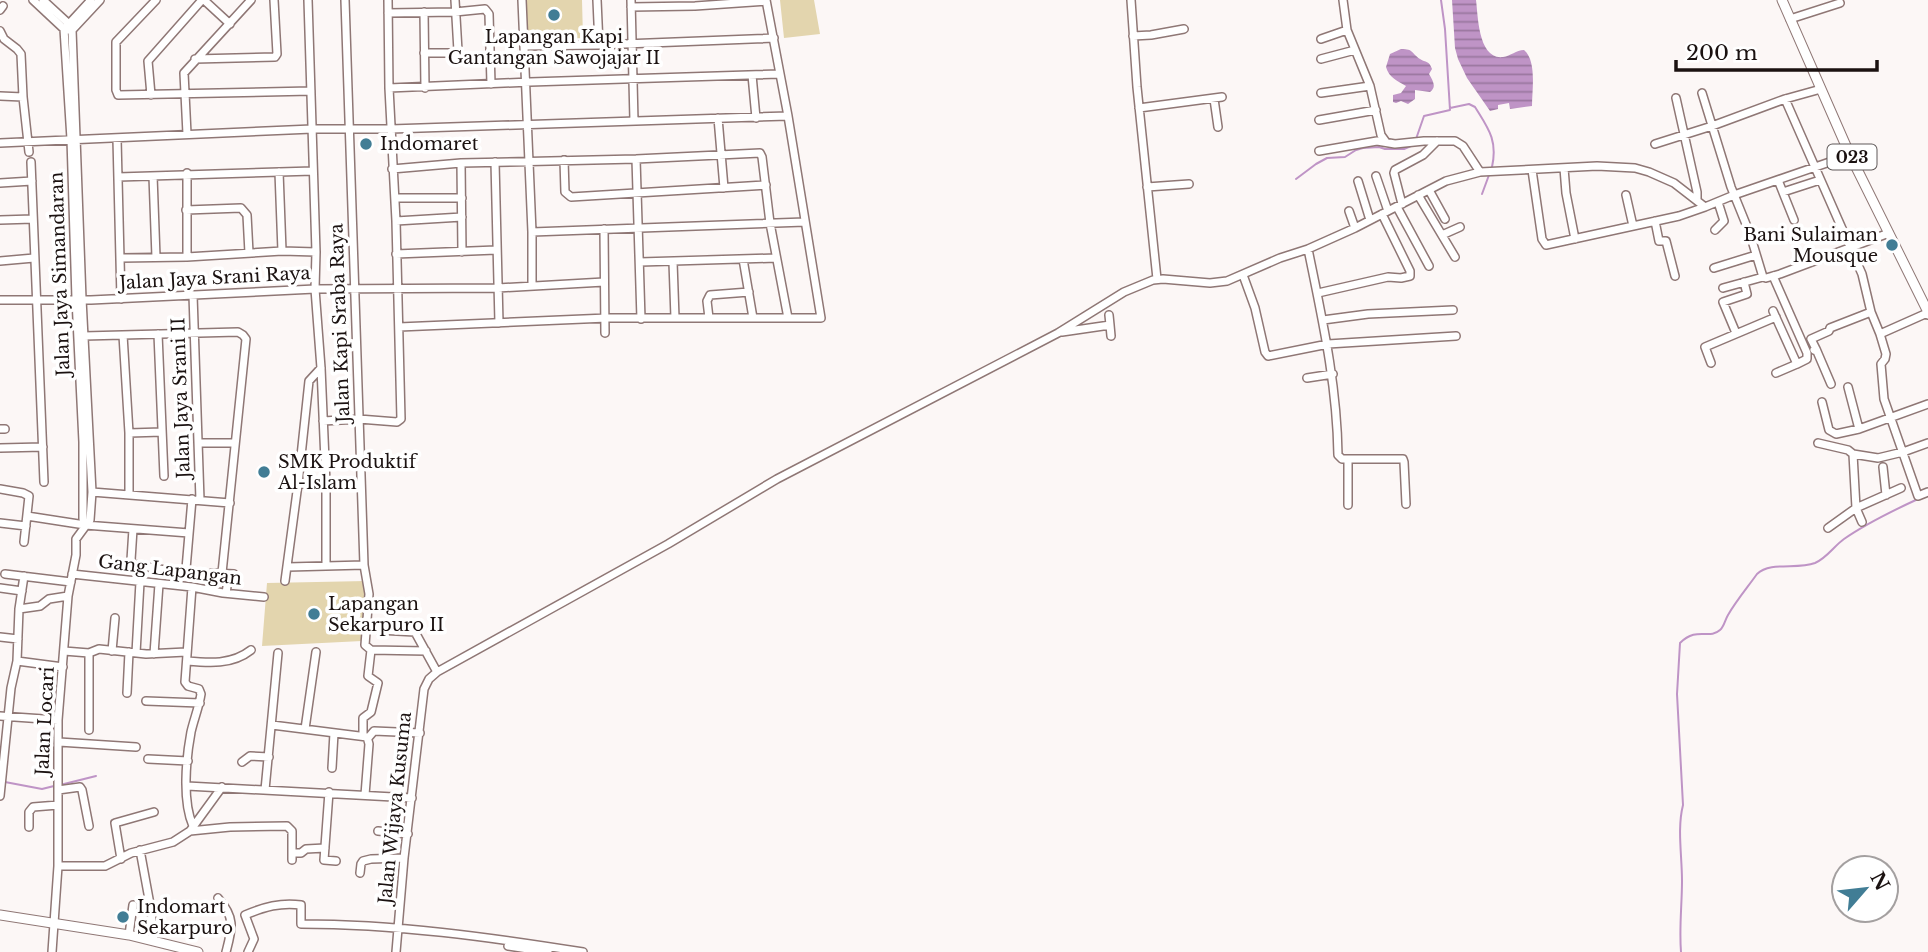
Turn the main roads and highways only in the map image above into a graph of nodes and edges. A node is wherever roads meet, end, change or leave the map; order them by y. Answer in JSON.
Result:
{"nodes":[{"id":1,"x":1782,"y":0,"type":"edge"},
{"id":2,"x":1928,"y":313,"type":"edge"},
{"id":3,"x":0,"y":915,"type":"edge"},
{"id":4,"x":160,"y":945,"type":"edge"},
{"id":5,"x":198,"y":952,"type":"edge"}],
"edges":[{"from":1,"to":2,"type":"main road","number":"023"},
{"from":3,"to":4,"type":"main road"},
{"from":4,"to":5,"type":"main road"}]}
